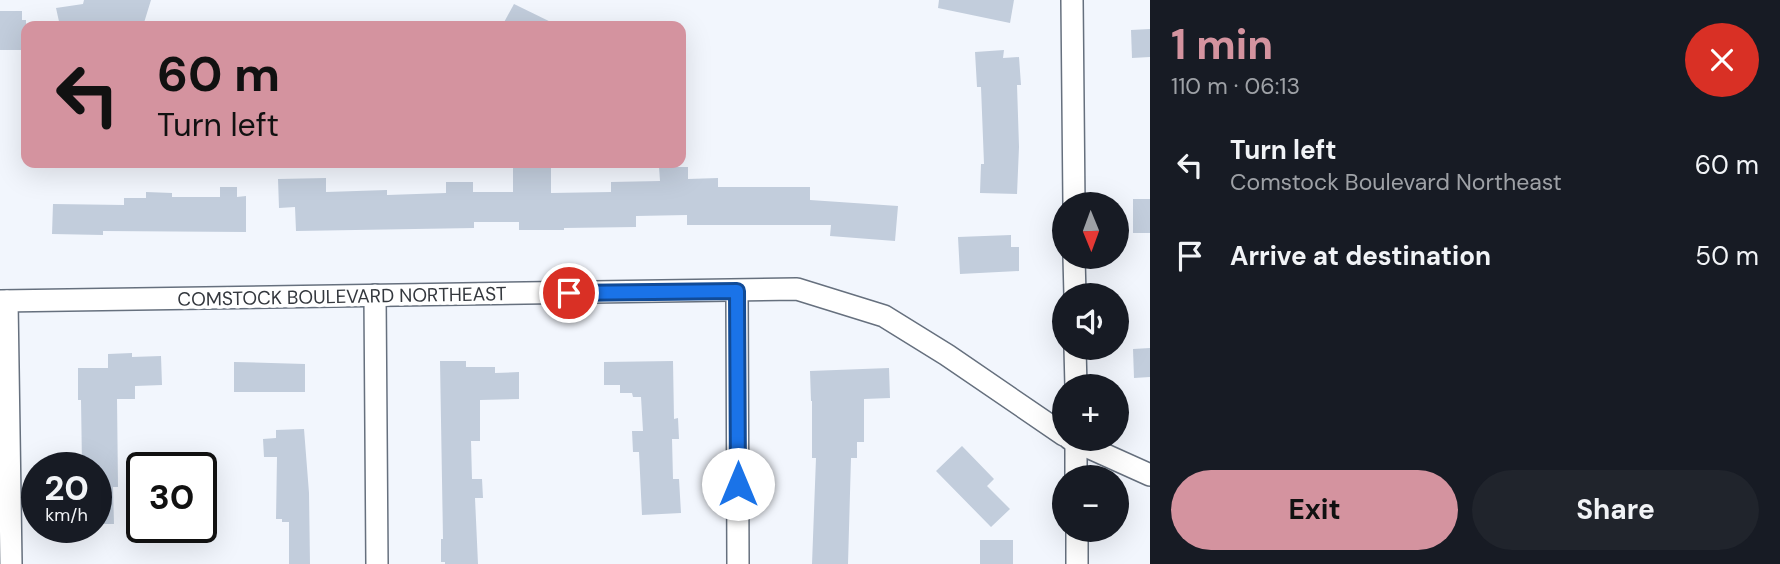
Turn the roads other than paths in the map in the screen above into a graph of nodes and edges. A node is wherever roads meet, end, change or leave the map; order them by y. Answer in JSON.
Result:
{"nodes":[{"id":1,"x":1072,"y":0,"type":"edge"},
{"id":2,"x":1074,"y":192,"type":"edge"},
{"id":3,"x":737,"y":291,"type":"junction"},
{"id":4,"x":375,"y":295,"type":"junction"},
{"id":5,"x":4,"y":301,"type":"edge"},
{"id":6,"x":1052,"y":426,"type":"edge"},
{"id":7,"x":1097,"y":451,"type":"edge"},
{"id":8,"x":1150,"y":475,"type":"edge"},
{"id":9,"x":1077,"y":542,"type":"edge"},
{"id":10,"x":11,"y":564,"type":"edge"},
{"id":11,"x":377,"y":564,"type":"edge"},
{"id":12,"x":738,"y":564,"type":"edge"},
{"id":13,"x":1077,"y":564,"type":"edge"}],
"edges":[{"from":1,"to":2,"type":"street"},
{"from":3,"to":4,"type":"street","name":"COMSTOCK BOULEVARD NORTHEAST"},
{"from":3,"to":6,"type":"street","name":"COMSTOCK BOULEVARD NORTHEAST"},
{"from":3,"to":12,"type":"street"},
{"from":4,"to":5,"type":"street","name":"COMSTOCK BOULEVARD NORTHEAST"},
{"from":4,"to":11,"type":"street"},
{"from":5,"to":10,"type":"street"},
{"from":7,"to":8,"type":"street","name":"COMSTOCK BOULEVARD NORTHEAST"},
{"from":9,"to":13,"type":"street"}]}
